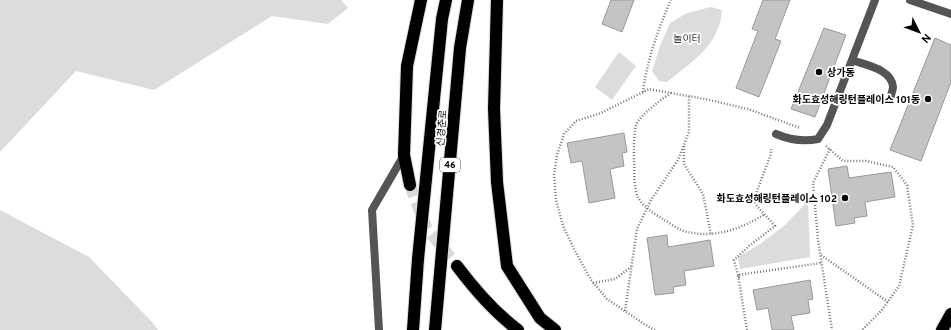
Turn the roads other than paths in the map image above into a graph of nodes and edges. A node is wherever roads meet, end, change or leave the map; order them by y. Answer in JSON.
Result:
{"nodes":[{"id":1,"x":421,"y":0,"type":"edge"},
{"id":2,"x":446,"y":0,"type":"edge"},
{"id":3,"x":468,"y":0,"type":"edge"},
{"id":4,"x":497,"y":0,"type":"edge"},
{"id":5,"x":875,"y":0,"type":"edge"},
{"id":6,"x":910,"y":0,"type":"edge"},
{"id":7,"x":951,"y":14,"type":"edge"},
{"id":8,"x":852,"y":60,"type":"junction"},
{"id":9,"x":891,"y":96,"type":"dead end"},
{"id":10,"x":776,"y":134,"type":"dead end"},
{"id":11,"x":404,"y":155,"type":"junction"},
{"id":12,"x":410,"y":185,"type":"tunnel mouth"},
{"id":13,"x":457,"y":266,"type":"tunnel mouth"},
{"id":14,"x":951,"y":314,"type":"edge"},
{"id":15,"x":379,"y":330,"type":"edge"},
{"id":16,"x":413,"y":330,"type":"edge"},
{"id":17,"x":435,"y":330,"type":"edge"},
{"id":18,"x":518,"y":330,"type":"edge"},
{"id":19,"x":555,"y":330,"type":"edge"},
{"id":20,"x":942,"y":330,"type":"edge"}],
"edges":[{"from":1,"to":11,"type":"highway"},
{"from":2,"to":16,"type":"highway","name":"신경춘로","number":"46"},
{"from":3,"to":17,"type":"highway","name":"신경춘로","number":"46"},
{"from":4,"to":19,"type":"highway"},
{"from":5,"to":8,"type":"street"},
{"from":6,"to":7,"type":"street"},
{"from":8,"to":9,"type":"street"},
{"from":8,"to":10,"type":"street"},
{"from":11,"to":12,"type":"highway"},
{"from":11,"to":15,"type":"street"},
{"from":13,"to":18,"type":"highway"},
{"from":14,"to":20,"type":"highway"}]}
